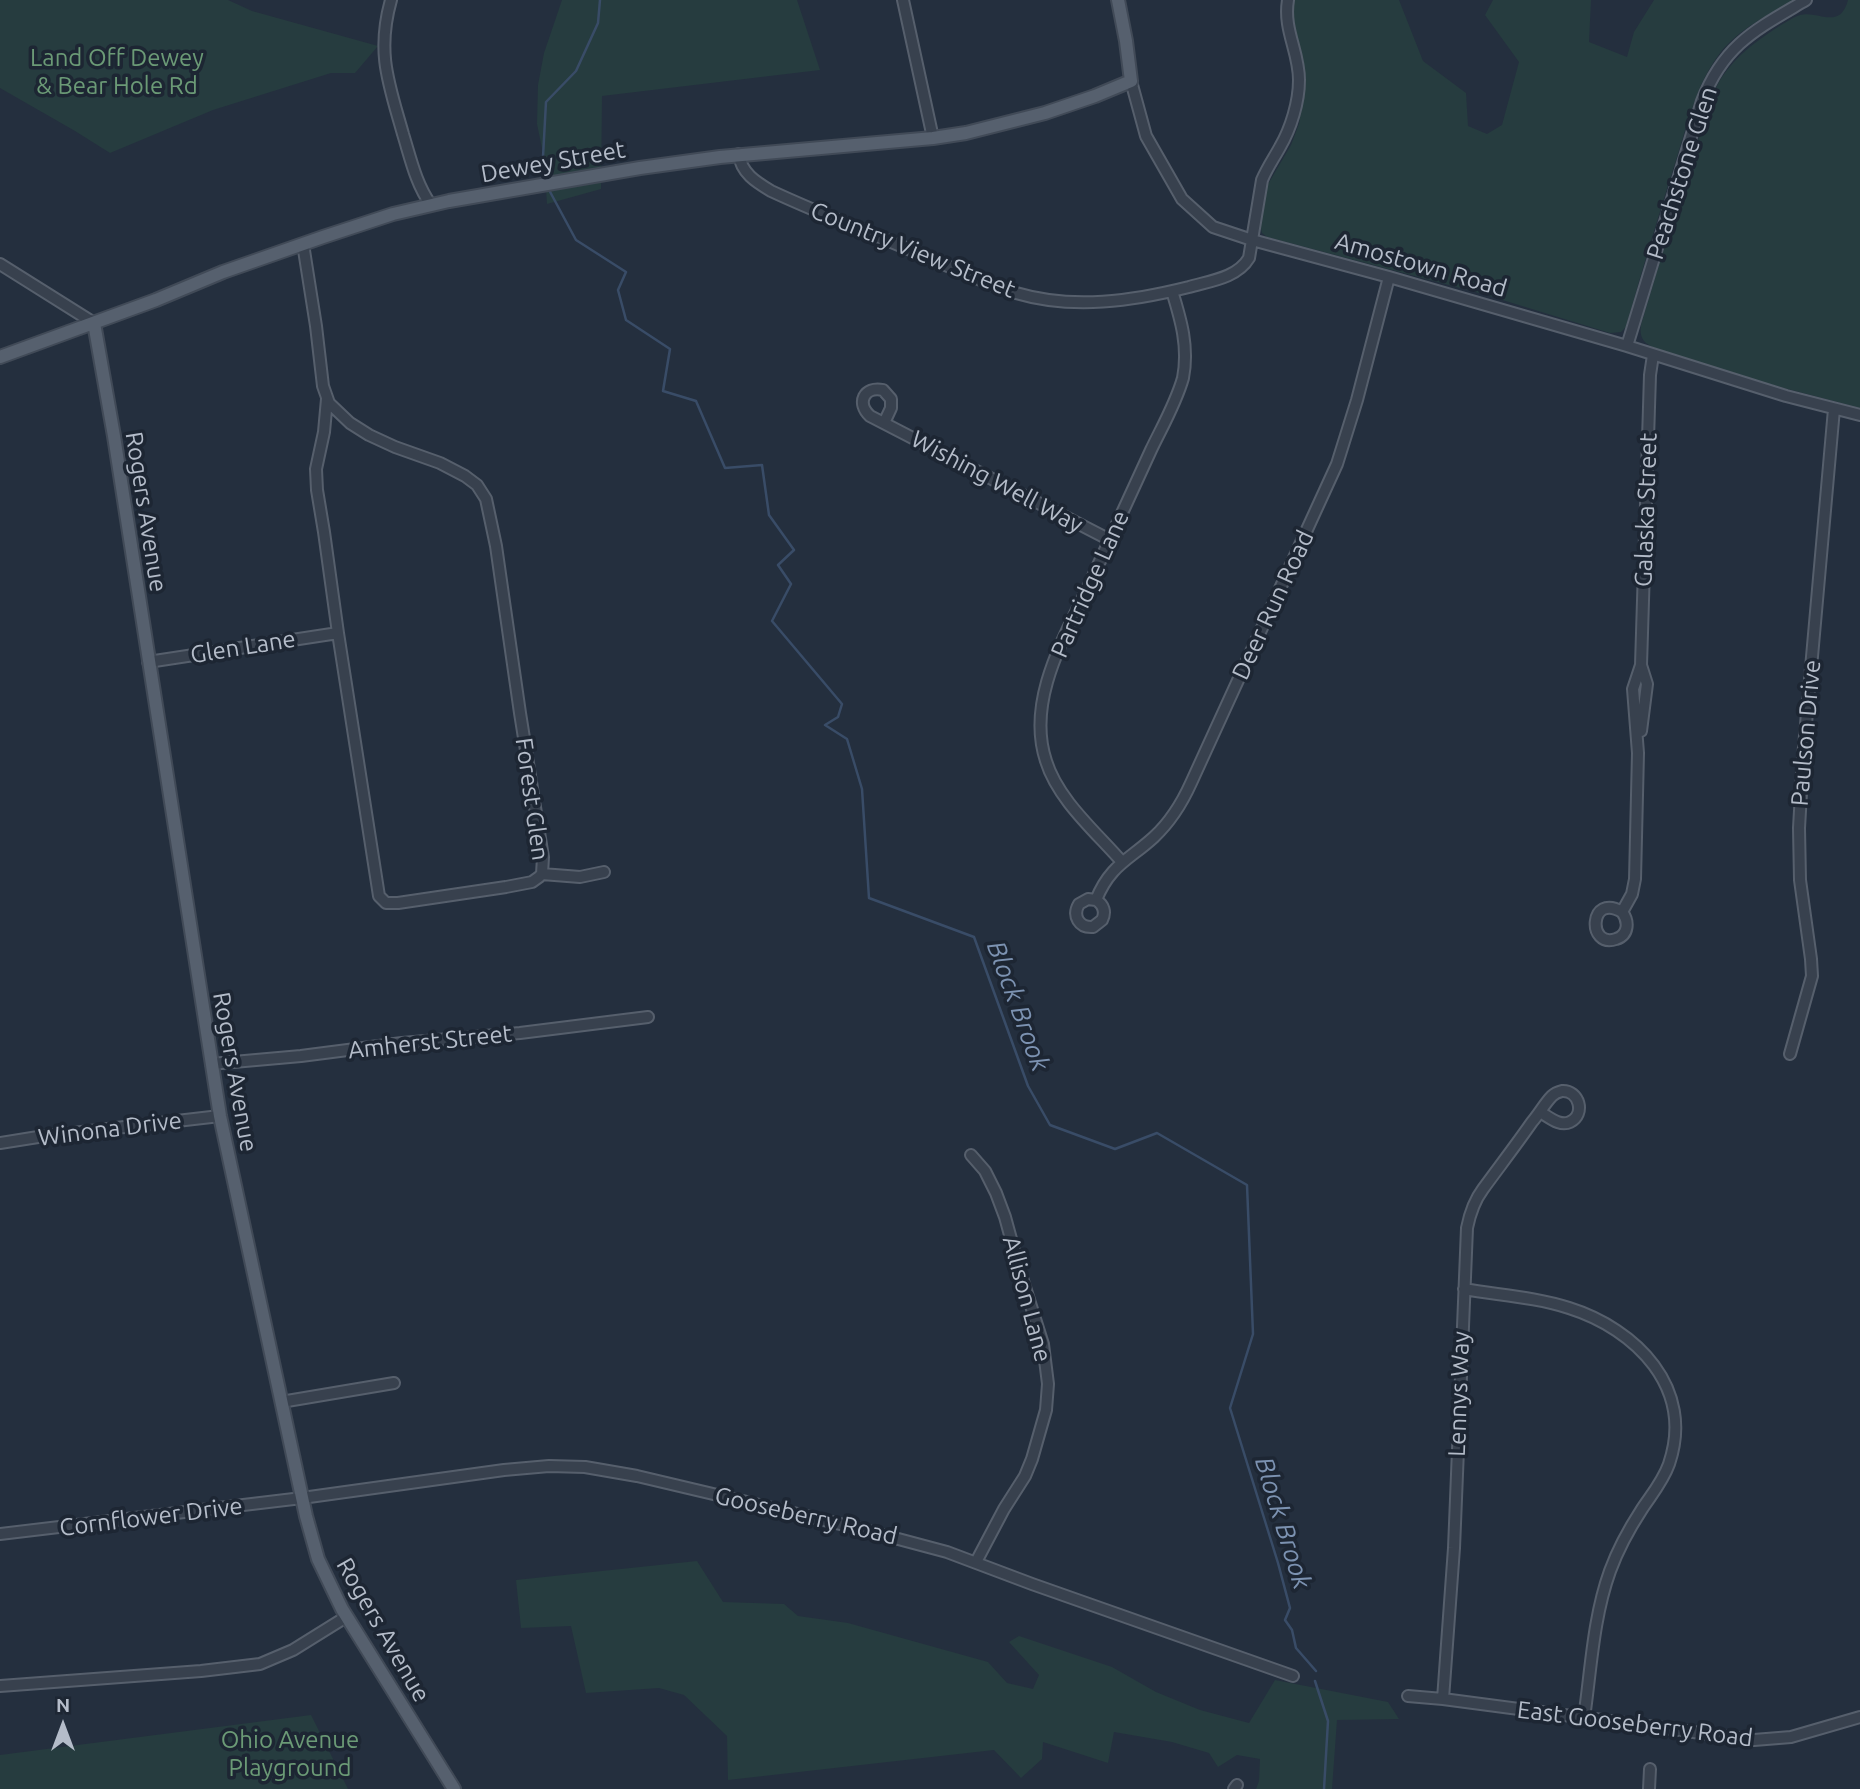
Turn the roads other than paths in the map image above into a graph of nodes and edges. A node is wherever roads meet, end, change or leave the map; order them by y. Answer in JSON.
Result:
{"nodes":[{"id":1,"x":391,"y":0,"type":"edge"},
{"id":2,"x":902,"y":0,"type":"edge"},
{"id":3,"x":1118,"y":0,"type":"edge"},
{"id":4,"x":1288,"y":0,"type":"edge"},
{"id":5,"x":1806,"y":0,"type":"edge"},
{"id":6,"x":1130,"y":81,"type":"junction"},
{"id":7,"x":933,"y":138,"type":"junction"},
{"id":8,"x":739,"y":154,"type":"junction"},
{"id":9,"x":431,"y":205,"type":"junction"},
{"id":10,"x":1252,"y":240,"type":"junction"},
{"id":11,"x":303,"y":244,"type":"junction"},
{"id":12,"x":0,"y":264,"type":"edge"},
{"id":13,"x":1389,"y":277,"type":"junction"},
{"id":14,"x":1171,"y":291,"type":"junction"},
{"id":15,"x":94,"y":323,"type":"junction"},
{"id":16,"x":1627,"y":346,"type":"junction"},
{"id":17,"x":1653,"y":355,"type":"junction"},
{"id":18,"x":0,"y":356,"type":"edge"},
{"id":19,"x":327,"y":399,"type":"junction"},
{"id":20,"x":1834,"y":409,"type":"junction"},
{"id":21,"x":1860,"y":415,"type":"edge"},
{"id":22,"x":884,"y":423,"type":"dead end"},
{"id":23,"x":1110,"y":540,"type":"junction"},
{"id":24,"x":338,"y":633,"type":"junction"},
{"id":25,"x":148,"y":662,"type":"junction"},
{"id":26,"x":1122,"y":862,"type":"junction"},
{"id":27,"x":604,"y":872,"type":"dead end"},
{"id":28,"x":542,"y":874,"type":"junction"},
{"id":29,"x":1096,"y":900,"type":"dead end"},
{"id":30,"x":1622,"y":912,"type":"dead end"},
{"id":31,"x":648,"y":1017,"type":"dead end"},
{"id":32,"x":1790,"y":1054,"type":"dead end"},
{"id":33,"x":211,"y":1064,"type":"junction"},
{"id":34,"x":1540,"y":1112,"type":"dead end"},
{"id":35,"x":220,"y":1116,"type":"junction"},
{"id":36,"x":0,"y":1143,"type":"edge"},
{"id":37,"x":971,"y":1155,"type":"dead end"},
{"id":38,"x":1464,"y":1289,"type":"junction"},
{"id":39,"x":394,"y":1383,"type":"dead end"},
{"id":40,"x":281,"y":1402,"type":"junction"},
{"id":41,"x":302,"y":1499,"type":"junction"},
{"id":42,"x":0,"y":1535,"type":"edge"},
{"id":43,"x":976,"y":1562,"type":"junction"},
{"id":44,"x":346,"y":1617,"type":"junction"},
{"id":45,"x":1293,"y":1676,"type":"dead end"},
{"id":46,"x":0,"y":1686,"type":"edge"},
{"id":47,"x":1408,"y":1696,"type":"dead end"},
{"id":48,"x":1443,"y":1699,"type":"junction"},
{"id":49,"x":1860,"y":1717,"type":"edge"},
{"id":50,"x":1584,"y":1718,"type":"junction"},
{"id":51,"x":1650,"y":1769,"type":"dead end"},
{"id":52,"x":454,"y":1789,"type":"edge"},
{"id":53,"x":1649,"y":1789,"type":"edge"}],
"edges":[{"from":1,"to":9,"type":"street"},
{"from":2,"to":7,"type":"street"},
{"from":3,"to":6,"type":"main road","name":"Amostown Road"},
{"from":4,"to":10,"type":"street","name":"Country View Street"},
{"from":5,"to":16,"type":"street","name":"Peachstone Glen"},
{"from":6,"to":7,"type":"main road","name":"Dewey Street"},
{"from":6,"to":10,"type":"street","name":"Amostown Road"},
{"from":7,"to":8,"type":"main road","name":"Dewey Street"},
{"from":8,"to":9,"type":"main road","name":"Dewey Street"},
{"from":8,"to":14,"type":"street","name":"Country View Street"},
{"from":9,"to":11,"type":"main road","name":"Dewey Street"},
{"from":10,"to":13,"type":"street","name":"Amostown Road"},
{"from":10,"to":14,"type":"street","name":"Country View Street"},
{"from":11,"to":15,"type":"main road","name":"Dewey Street"},
{"from":11,"to":19,"type":"street","name":"Forest Glen"},
{"from":12,"to":15,"type":"street"},
{"from":13,"to":16,"type":"street","name":"Amostown Road"},
{"from":13,"to":26,"type":"street","name":"Deer Run Road"},
{"from":14,"to":23,"type":"street","name":"Partridge Lane"},
{"from":15,"to":18,"type":"main road","name":"Dewey Street"},
{"from":15,"to":25,"type":"main road","name":"Rogers Avenue"},
{"from":16,"to":17,"type":"street","name":"Amostown Road"},
{"from":17,"to":20,"type":"street","name":"Amostown Road"},
{"from":17,"to":30,"type":"street","name":"Galaska Street"},
{"from":19,"to":24,"type":"street","name":"Forest Glen"},
{"from":19,"to":28,"type":"street","name":"Forest Glen"},
{"from":20,"to":21,"type":"street","name":"Amostown Road"},
{"from":20,"to":32,"type":"street","name":"Paulson Drive"},
{"from":22,"to":23,"type":"street","name":"Wishing Well Way"},
{"from":23,"to":26,"type":"street","name":"Partridge Lane"},
{"from":24,"to":25,"type":"street","name":"Glen Lane"},
{"from":24,"to":28,"type":"street","name":"Forest Glen"},
{"from":25,"to":33,"type":"main road","name":"Rogers Avenue"},
{"from":26,"to":29,"type":"street","name":"Deer Run Road"},
{"from":27,"to":28,"type":"street"},
{"from":31,"to":33,"type":"street","name":"Amherst Street"},
{"from":33,"to":35,"type":"main road","name":"Rogers Avenue"},
{"from":34,"to":38,"type":"street","name":"Lennys Way"},
{"from":35,"to":36,"type":"street","name":"Winona Drive"},
{"from":35,"to":40,"type":"main road","name":"Rogers Avenue"},
{"from":37,"to":43,"type":"street","name":"Allison Lane"},
{"from":38,"to":48,"type":"street","name":"Lennys Way"},
{"from":38,"to":50,"type":"street"},
{"from":39,"to":40,"type":"street"},
{"from":40,"to":41,"type":"main road","name":"Rogers Avenue"},
{"from":41,"to":42,"type":"street","name":"Cornflower Drive"},
{"from":41,"to":43,"type":"street","name":"Gooseberry Road"},
{"from":41,"to":44,"type":"main road","name":"Rogers Avenue"},
{"from":43,"to":45,"type":"street","name":"Gooseberry Road"},
{"from":44,"to":46,"type":"street"},
{"from":44,"to":52,"type":"main road","name":"Rogers Avenue"},
{"from":47,"to":48,"type":"street","name":"East Gooseberry Road"},
{"from":48,"to":50,"type":"street","name":"East Gooseberry Road"},
{"from":49,"to":50,"type":"street","name":"East Gooseberry Road"},
{"from":51,"to":53,"type":"street"}]}
